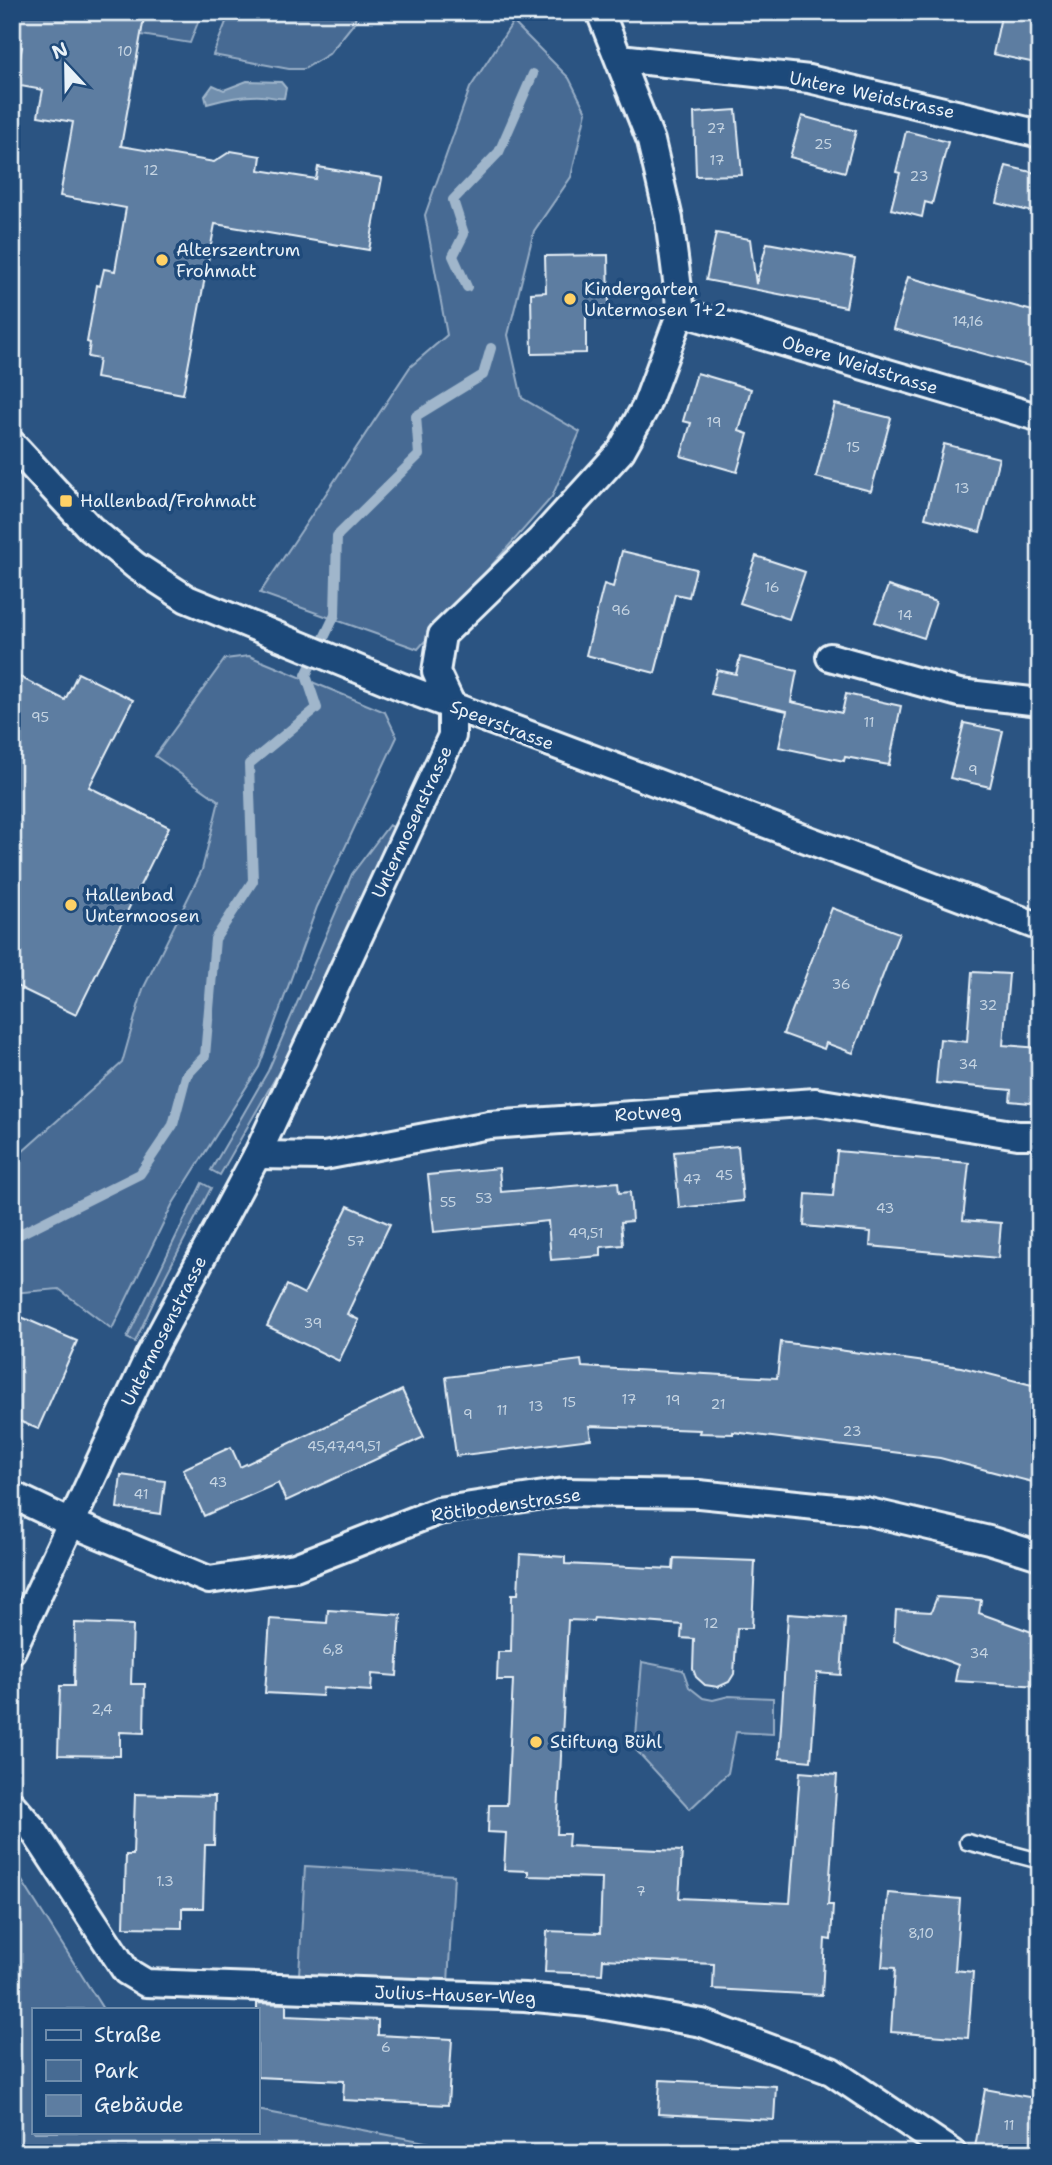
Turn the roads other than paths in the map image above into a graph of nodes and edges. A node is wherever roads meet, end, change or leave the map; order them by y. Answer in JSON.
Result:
{"nodes":[{"id":1,"x":600,"y":12,"type":"edge"},
{"id":2,"x":620,"y":58,"type":"junction"},
{"id":3,"x":1040,"y":134,"type":"edge"},
{"id":4,"x":681,"y":312,"type":"junction"},
{"id":5,"x":1040,"y":418,"type":"edge"},
{"id":6,"x":12,"y":444,"type":"edge"},
{"id":7,"x":830,"y":657,"type":"dead end"},
{"id":8,"x":1040,"y":702,"type":"edge"},
{"id":9,"x":452,"y":706,"type":"junction"},
{"id":10,"x":1040,"y":927,"type":"edge"},
{"id":11,"x":1040,"y":1135,"type":"edge"},
{"id":12,"x":257,"y":1155,"type":"junction"},
{"id":13,"x":12,"y":1494,"type":"edge"},
{"id":14,"x":71,"y":1523,"type":"junction"},
{"id":15,"x":1040,"y":1556,"type":"edge"},
{"id":16,"x":12,"y":1650,"type":"edge"},
{"id":17,"x":12,"y":1805,"type":"edge"},
{"id":18,"x":967,"y":1842,"type":"dead end"},
{"id":19,"x":1040,"y":1861,"type":"edge"},
{"id":20,"x":953,"y":2153,"type":"edge"}],
"edges":[{"from":1,"to":2,"type":"street","name":"Untermosenstrasse"},
{"from":2,"to":3,"type":"street","name":"Untere Weidstrasse"},
{"from":2,"to":4,"type":"street","name":"Untermosenstrasse"},
{"from":4,"to":5,"type":"street","name":"Obere Weidstrasse"},
{"from":4,"to":9,"type":"street","name":"Untermosenstrasse"},
{"from":6,"to":9,"type":"street","name":"Speerstrasse"},
{"from":7,"to":8,"type":"street"},
{"from":9,"to":10,"type":"street","name":"Speerstrasse"},
{"from":9,"to":12,"type":"street","name":"Untermosenstrasse"},
{"from":11,"to":12,"type":"street","name":"Rotweg"},
{"from":12,"to":14,"type":"street","name":"Untermosenstrasse"},
{"from":13,"to":14,"type":"street","name":"Rötibodenstrasse"},
{"from":14,"to":15,"type":"street","name":"Rötibodenstrasse"},
{"from":14,"to":16,"type":"street","name":"Untermosenstrasse"},
{"from":17,"to":20,"type":"street","name":"Julius-Hauser-Weg"},
{"from":18,"to":19,"type":"lane"}]}
